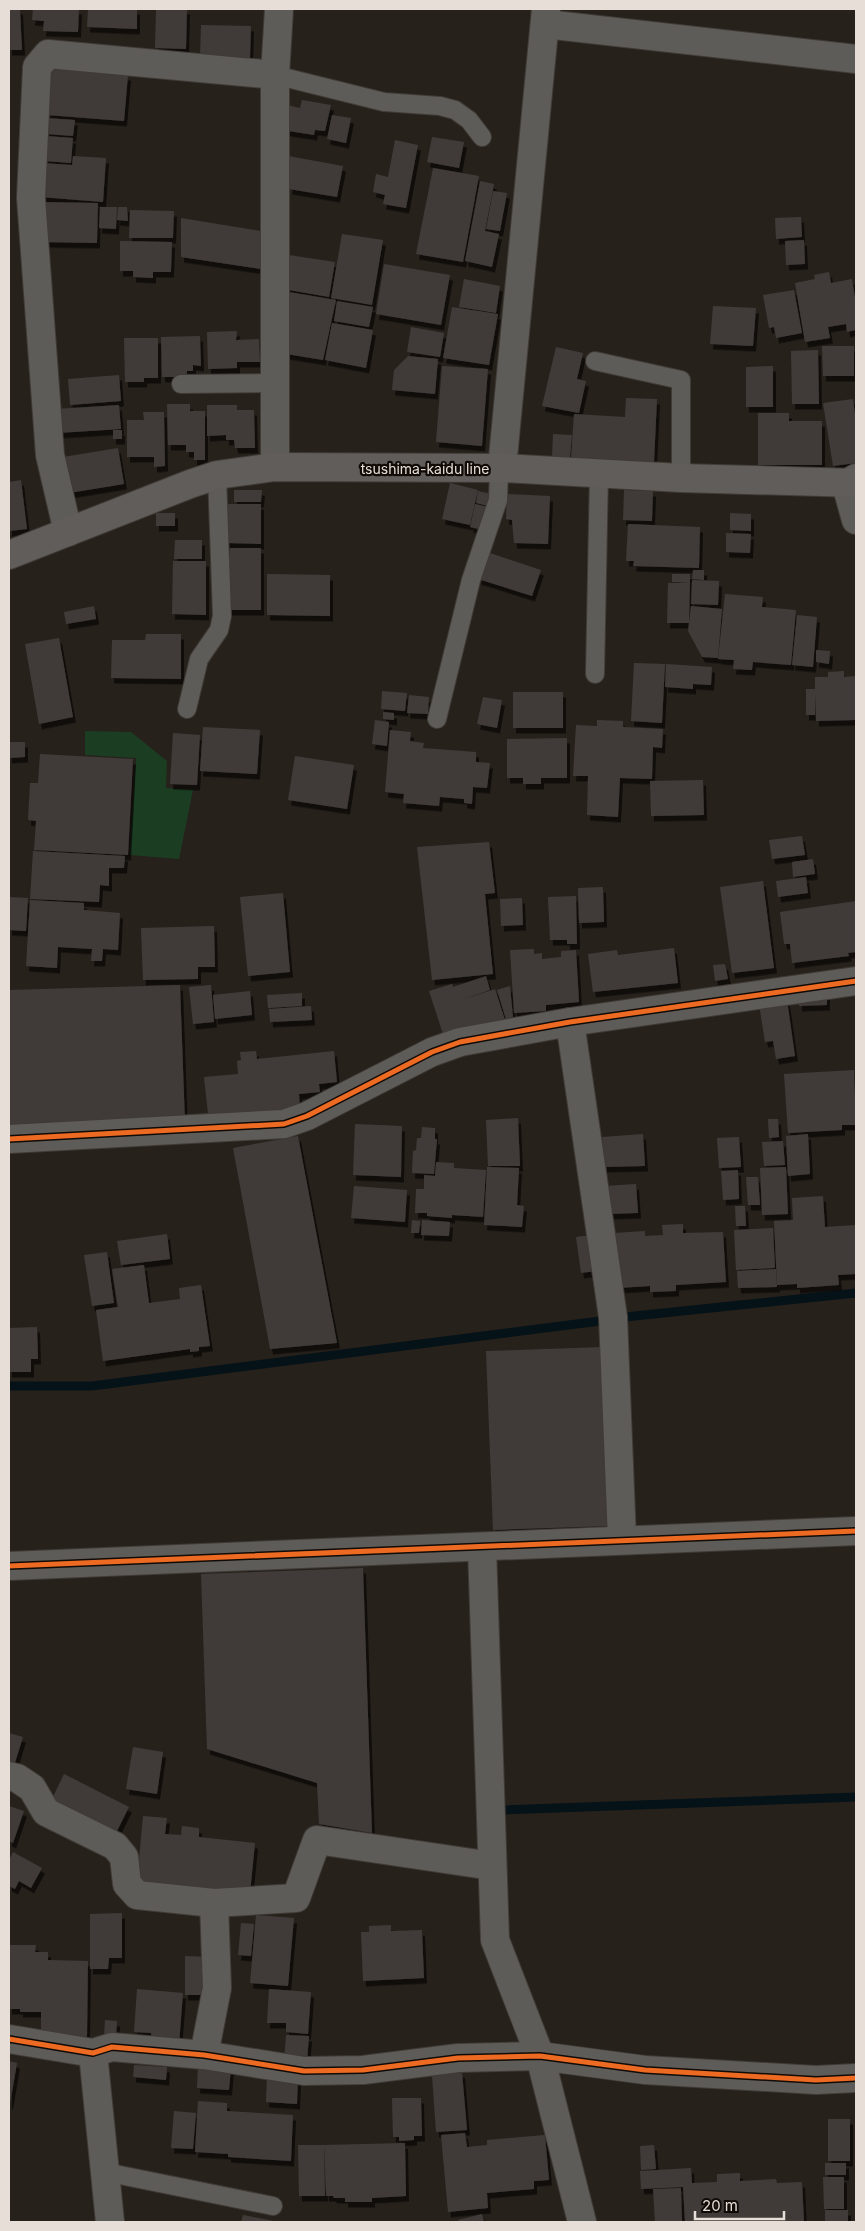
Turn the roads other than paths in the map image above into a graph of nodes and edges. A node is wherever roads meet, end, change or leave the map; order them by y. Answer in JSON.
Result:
{"nodes":[{"id":1,"x":279,"y":9,"type":"edge"},
{"id":2,"x":546,"y":16,"type":"edge"},
{"id":3,"x":856,"y":59,"type":"edge"},
{"id":4,"x":275,"y":76,"type":"junction"},
{"id":5,"x":482,"y":137,"type":"dead end"},
{"id":6,"x":595,"y":361,"type":"dead end"},
{"id":7,"x":275,"y":383,"type":"junction"},
{"id":8,"x":181,"y":384,"type":"dead end"},
{"id":9,"x":275,"y":468,"type":"junction"},
{"id":10,"x":501,"y":468,"type":"junction"},
{"id":11,"x":599,"y":473,"type":"junction"},
{"id":12,"x":217,"y":475,"type":"junction"},
{"id":13,"x":681,"y":478,"type":"junction"},
{"id":14,"x":853,"y":482,"type":"edge"},
{"id":15,"x":856,"y":520,"type":"edge"},
{"id":16,"x":68,"y":532,"type":"junction"},
{"id":17,"x":9,"y":555,"type":"edge"},
{"id":18,"x":594,"y":674,"type":"dead end"},
{"id":19,"x":187,"y":708,"type":"dead end"},
{"id":20,"x":437,"y":720,"type":"dead end"},
{"id":21,"x":856,"y":981,"type":"edge"},
{"id":22,"x":570,"y":1022,"type":"junction"},
{"id":23,"x":9,"y":1139,"type":"edge"},
{"id":24,"x":856,"y":1532,"type":"edge"},
{"id":25,"x":622,"y":1539,"type":"junction"},
{"id":26,"x":482,"y":1547,"type":"junction"},
{"id":27,"x":9,"y":1566,"type":"edge"},
{"id":28,"x":9,"y":1776,"type":"edge"},
{"id":29,"x":492,"y":1866,"type":"junction"},
{"id":30,"x":214,"y":1903,"type":"junction"},
{"id":31,"x":9,"y":2039,"type":"edge"},
{"id":32,"x":93,"y":2053,"type":"junction"},
{"id":33,"x":204,"y":2055,"type":"junction"},
{"id":34,"x":540,"y":2056,"type":"junction"},
{"id":35,"x":856,"y":2078,"type":"edge"},
{"id":36,"x":105,"y":2172,"type":"junction"},
{"id":37,"x":273,"y":2206,"type":"dead end"},
{"id":38,"x":110,"y":2222,"type":"edge"},
{"id":39,"x":582,"y":2222,"type":"edge"}],
"edges":[{"from":1,"to":4,"type":"street"},
{"from":2,"to":3,"type":"street"},
{"from":2,"to":10,"type":"street"},
{"from":4,"to":5,"type":"lane"},
{"from":4,"to":7,"type":"street"},
{"from":4,"to":16,"type":"street"},
{"from":6,"to":13,"type":"lane"},
{"from":7,"to":8,"type":"lane"},
{"from":7,"to":9,"type":"street"},
{"from":9,"to":10,"type":"main road","name":"tsushima-kaidu line"},
{"from":9,"to":12,"type":"main road","name":"tsushima-kaidu line"},
{"from":10,"to":11,"type":"main road","name":"tsushima-kaidu line"},
{"from":10,"to":20,"type":"lane"},
{"from":11,"to":13,"type":"main road","name":"tsushima-kaidu line"},
{"from":11,"to":18,"type":"lane"},
{"from":12,"to":16,"type":"main road","name":"tsushima-kaidu line"},
{"from":12,"to":19,"type":"lane"},
{"from":13,"to":14,"type":"main road","name":"tsushima-kaidu line"},
{"from":14,"to":15,"type":"street"},
{"from":16,"to":17,"type":"main road","name":"tsushima-kaidu line"},
{"from":21,"to":22,"type":"street"},
{"from":22,"to":23,"type":"street"},
{"from":22,"to":25,"type":"street"},
{"from":24,"to":25,"type":"street"},
{"from":25,"to":26,"type":"street"},
{"from":26,"to":27,"type":"street"},
{"from":26,"to":29,"type":"street"},
{"from":28,"to":30,"type":"street"},
{"from":29,"to":30,"type":"street"},
{"from":29,"to":34,"type":"street"},
{"from":30,"to":33,"type":"street"},
{"from":31,"to":32,"type":"street"},
{"from":32,"to":33,"type":"street"},
{"from":32,"to":36,"type":"street"},
{"from":33,"to":34,"type":"street"},
{"from":34,"to":35,"type":"street"},
{"from":34,"to":39,"type":"street"},
{"from":36,"to":37,"type":"lane"},
{"from":36,"to":38,"type":"street"}]}
